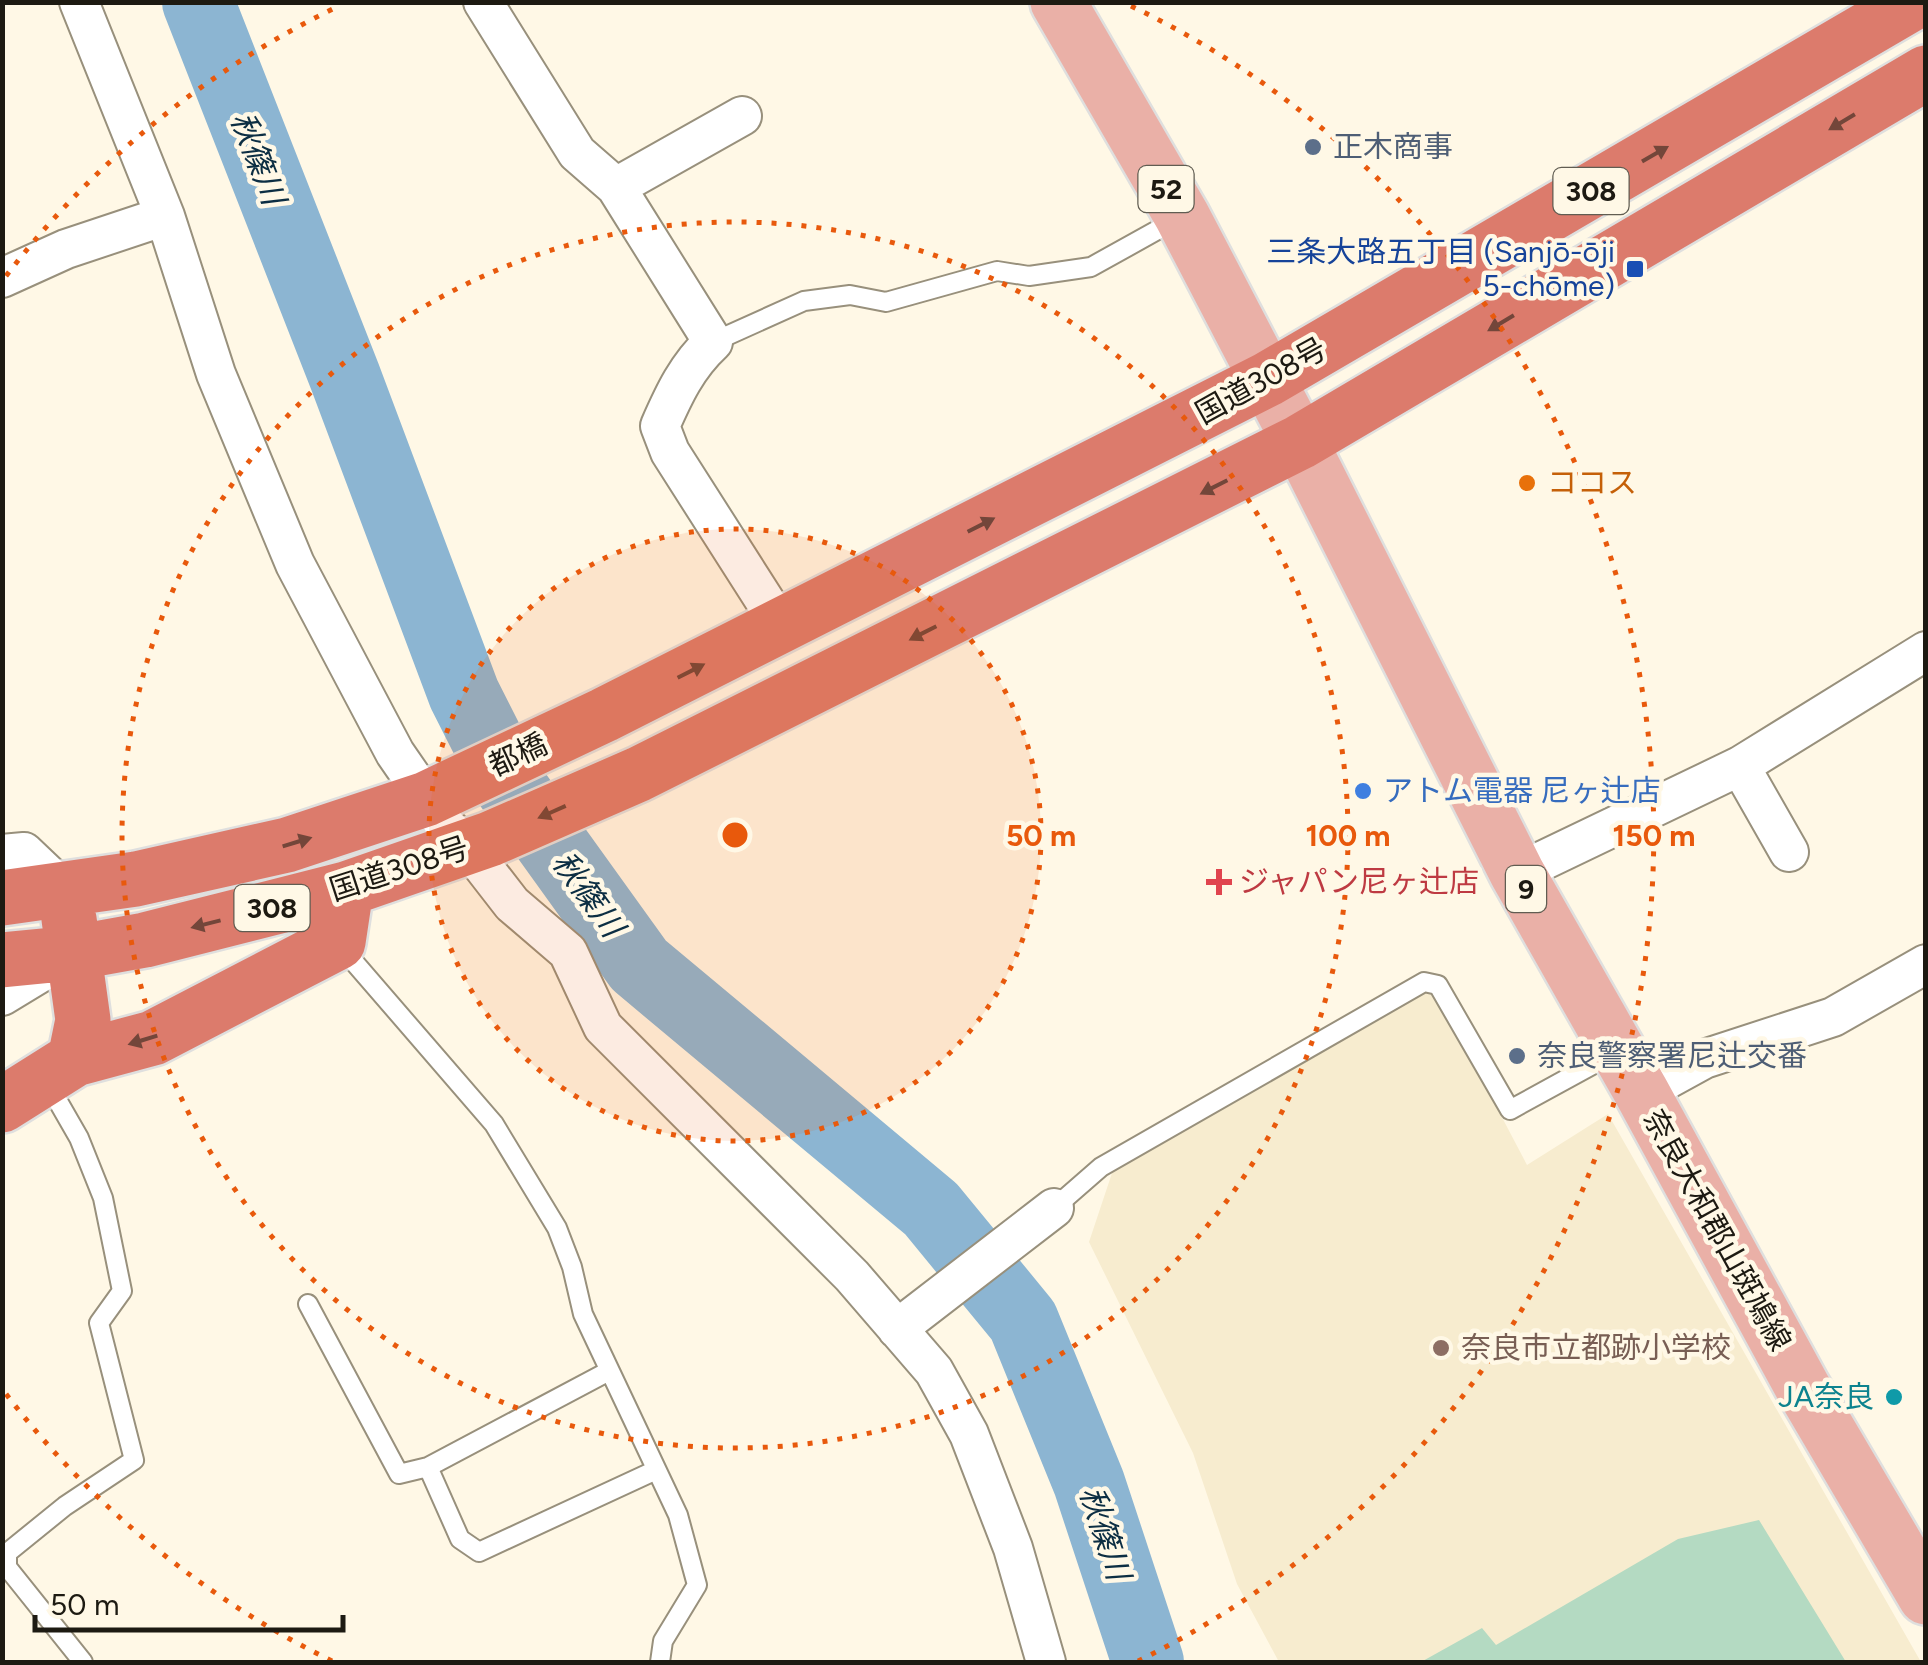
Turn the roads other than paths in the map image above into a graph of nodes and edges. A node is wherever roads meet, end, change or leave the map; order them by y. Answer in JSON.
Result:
{"nodes":[{"id":1,"x":79,"y":2,"type":"edge"},
{"id":2,"x":483,"y":2,"type":"edge"},
{"id":3,"x":1058,"y":2,"type":"edge"},
{"id":4,"x":1914,"y":2,"type":"edge"},
{"id":5,"x":1926,"y":73,"type":"edge"},
{"id":6,"x":742,"y":116,"type":"dead end"},
{"id":7,"x":616,"y":187,"type":"junction"},
{"id":8,"x":165,"y":216,"type":"junction"},
{"id":9,"x":1182,"y":216,"type":"junction"},
{"id":10,"x":2,"y":278,"type":"edge"},
{"id":11,"x":713,"y":342,"type":"junction"},
{"id":12,"x":1268,"y":379,"type":"junction"},
{"id":13,"x":1300,"y":442,"type":"junction"},
{"id":14,"x":781,"y":626,"type":"junction"},
{"id":15,"x":1926,"y":651,"type":"edge"},
{"id":16,"x":589,"y":722,"type":"joint"},
{"id":17,"x":1740,"y":766,"type":"junction"},
{"id":18,"x":437,"y":794,"type":"junction"},
{"id":19,"x":479,"y":843,"type":"junction"},
{"id":20,"x":1788,"y":852,"type":"dead end"},
{"id":21,"x":2,"y":854,"type":"edge"},
{"id":22,"x":1517,"y":873,"type":"junction"},
{"id":23,"x":346,"y":889,"type":"junction"},
{"id":24,"x":65,"y":891,"type":"junction"},
{"id":25,"x":2,"y":898,"type":"edge"},
{"id":26,"x":338,"y":942,"type":"junction"},
{"id":27,"x":73,"y":953,"type":"junction"},
{"id":28,"x":2,"y":960,"type":"edge"},
{"id":29,"x":1926,"y":964,"type":"edge"},
{"id":30,"x":2,"y":996,"type":"edge"},
{"id":31,"x":1630,"y":1072,"type":"junction"},
{"id":32,"x":41,"y":1081,"type":"edge"},
{"id":33,"x":1048,"y":1212,"type":"joint"},
{"id":34,"x":308,"y":1304,"type":"dead end"},
{"id":35,"x":901,"y":1326,"type":"junction"},
{"id":36,"x":609,"y":1372,"type":"junction"},
{"id":37,"x":428,"y":1467,"type":"junction"},
{"id":38,"x":654,"y":1471,"type":"junction"},
{"id":39,"x":5,"y":1568,"type":"edge"},
{"id":40,"x":1926,"y":1598,"type":"edge"},
{"id":41,"x":83,"y":1662,"type":"edge"},
{"id":42,"x":660,"y":1662,"type":"edge"},
{"id":43,"x":1046,"y":1662,"type":"edge"}],
"edges":[{"from":1,"to":8,"type":"street"},
{"from":2,"to":7,"type":"street"},
{"from":3,"to":9,"type":"main road","number":"52"},
{"from":12,"to":4,"type":"highway","name":"国道308号","number":"308","one_way":true},
{"from":5,"to":13,"type":"highway","number":"308","one_way":true},
{"from":6,"to":7,"type":"street"},
{"from":7,"to":11,"type":"street"},
{"from":8,"to":10,"type":"street"},
{"from":8,"to":18,"type":"street"},
{"from":9,"to":11,"type":"lane"},
{"from":9,"to":12,"type":"main road","number":"52"},
{"from":11,"to":14,"type":"street"},
{"from":12,"to":13,"type":"main road","name":"奈良大和郡山斑鳩線","number":"9"},
{"from":14,"to":12,"type":"highway","name":"国道308号","number":"308","one_way":true},
{"from":13,"to":19,"type":"highway","number":"308","one_way":true},
{"from":13,"to":22,"type":"main road","name":"奈良大和郡山斑鳩線","number":"9"},
{"from":16,"to":14,"type":"highway","name":"国道308号","number":"308","one_way":true},
{"from":15,"to":17,"type":"street"},
{"from":16,"to":18,"type":"highway","name":"都橋","number":"308"},
{"from":17,"to":20,"type":"street"},
{"from":17,"to":22,"type":"street"},
{"from":18,"to":19,"type":"street"},
{"from":24,"to":18,"type":"highway","name":"国道308号","number":"308","one_way":true},
{"from":19,"to":23,"type":"highway","name":"国道308号","number":"308"},
{"from":19,"to":35,"type":"street"},
{"from":21,"to":24,"type":"street"},
{"from":22,"to":31,"type":"main road","name":"奈良大和郡山斑鳩線","number":"9"},
{"from":23,"to":26,"type":"highway","number":"308"},
{"from":23,"to":27,"type":"highway","name":"国道308号","number":"308","one_way":true},
{"from":24,"to":25,"type":"highway","name":"国道308号","number":"308"},
{"from":24,"to":27,"type":"highway"},
{"from":26,"to":32,"type":"highway","number":"308","one_way":true},
{"from":26,"to":36,"type":"lane"},
{"from":27,"to":28,"type":"highway","name":"国道308号","number":"308"},
{"from":27,"to":30,"type":"street"},
{"from":27,"to":32,"type":"highway"},
{"from":29,"to":31,"type":"street"},
{"from":31,"to":33,"type":"lane"},
{"from":31,"to":40,"type":"main road","name":"奈良大和郡山斑鳩線","number":"9"},
{"from":32,"to":39,"type":"lane"},
{"from":33,"to":35,"type":"street"},
{"from":34,"to":37,"type":"lane"},
{"from":35,"to":43,"type":"street"},
{"from":36,"to":37,"type":"lane"},
{"from":36,"to":38,"type":"lane"},
{"from":37,"to":38,"type":"lane"},
{"from":38,"to":42,"type":"lane"},
{"from":39,"to":41,"type":"lane"}]}
